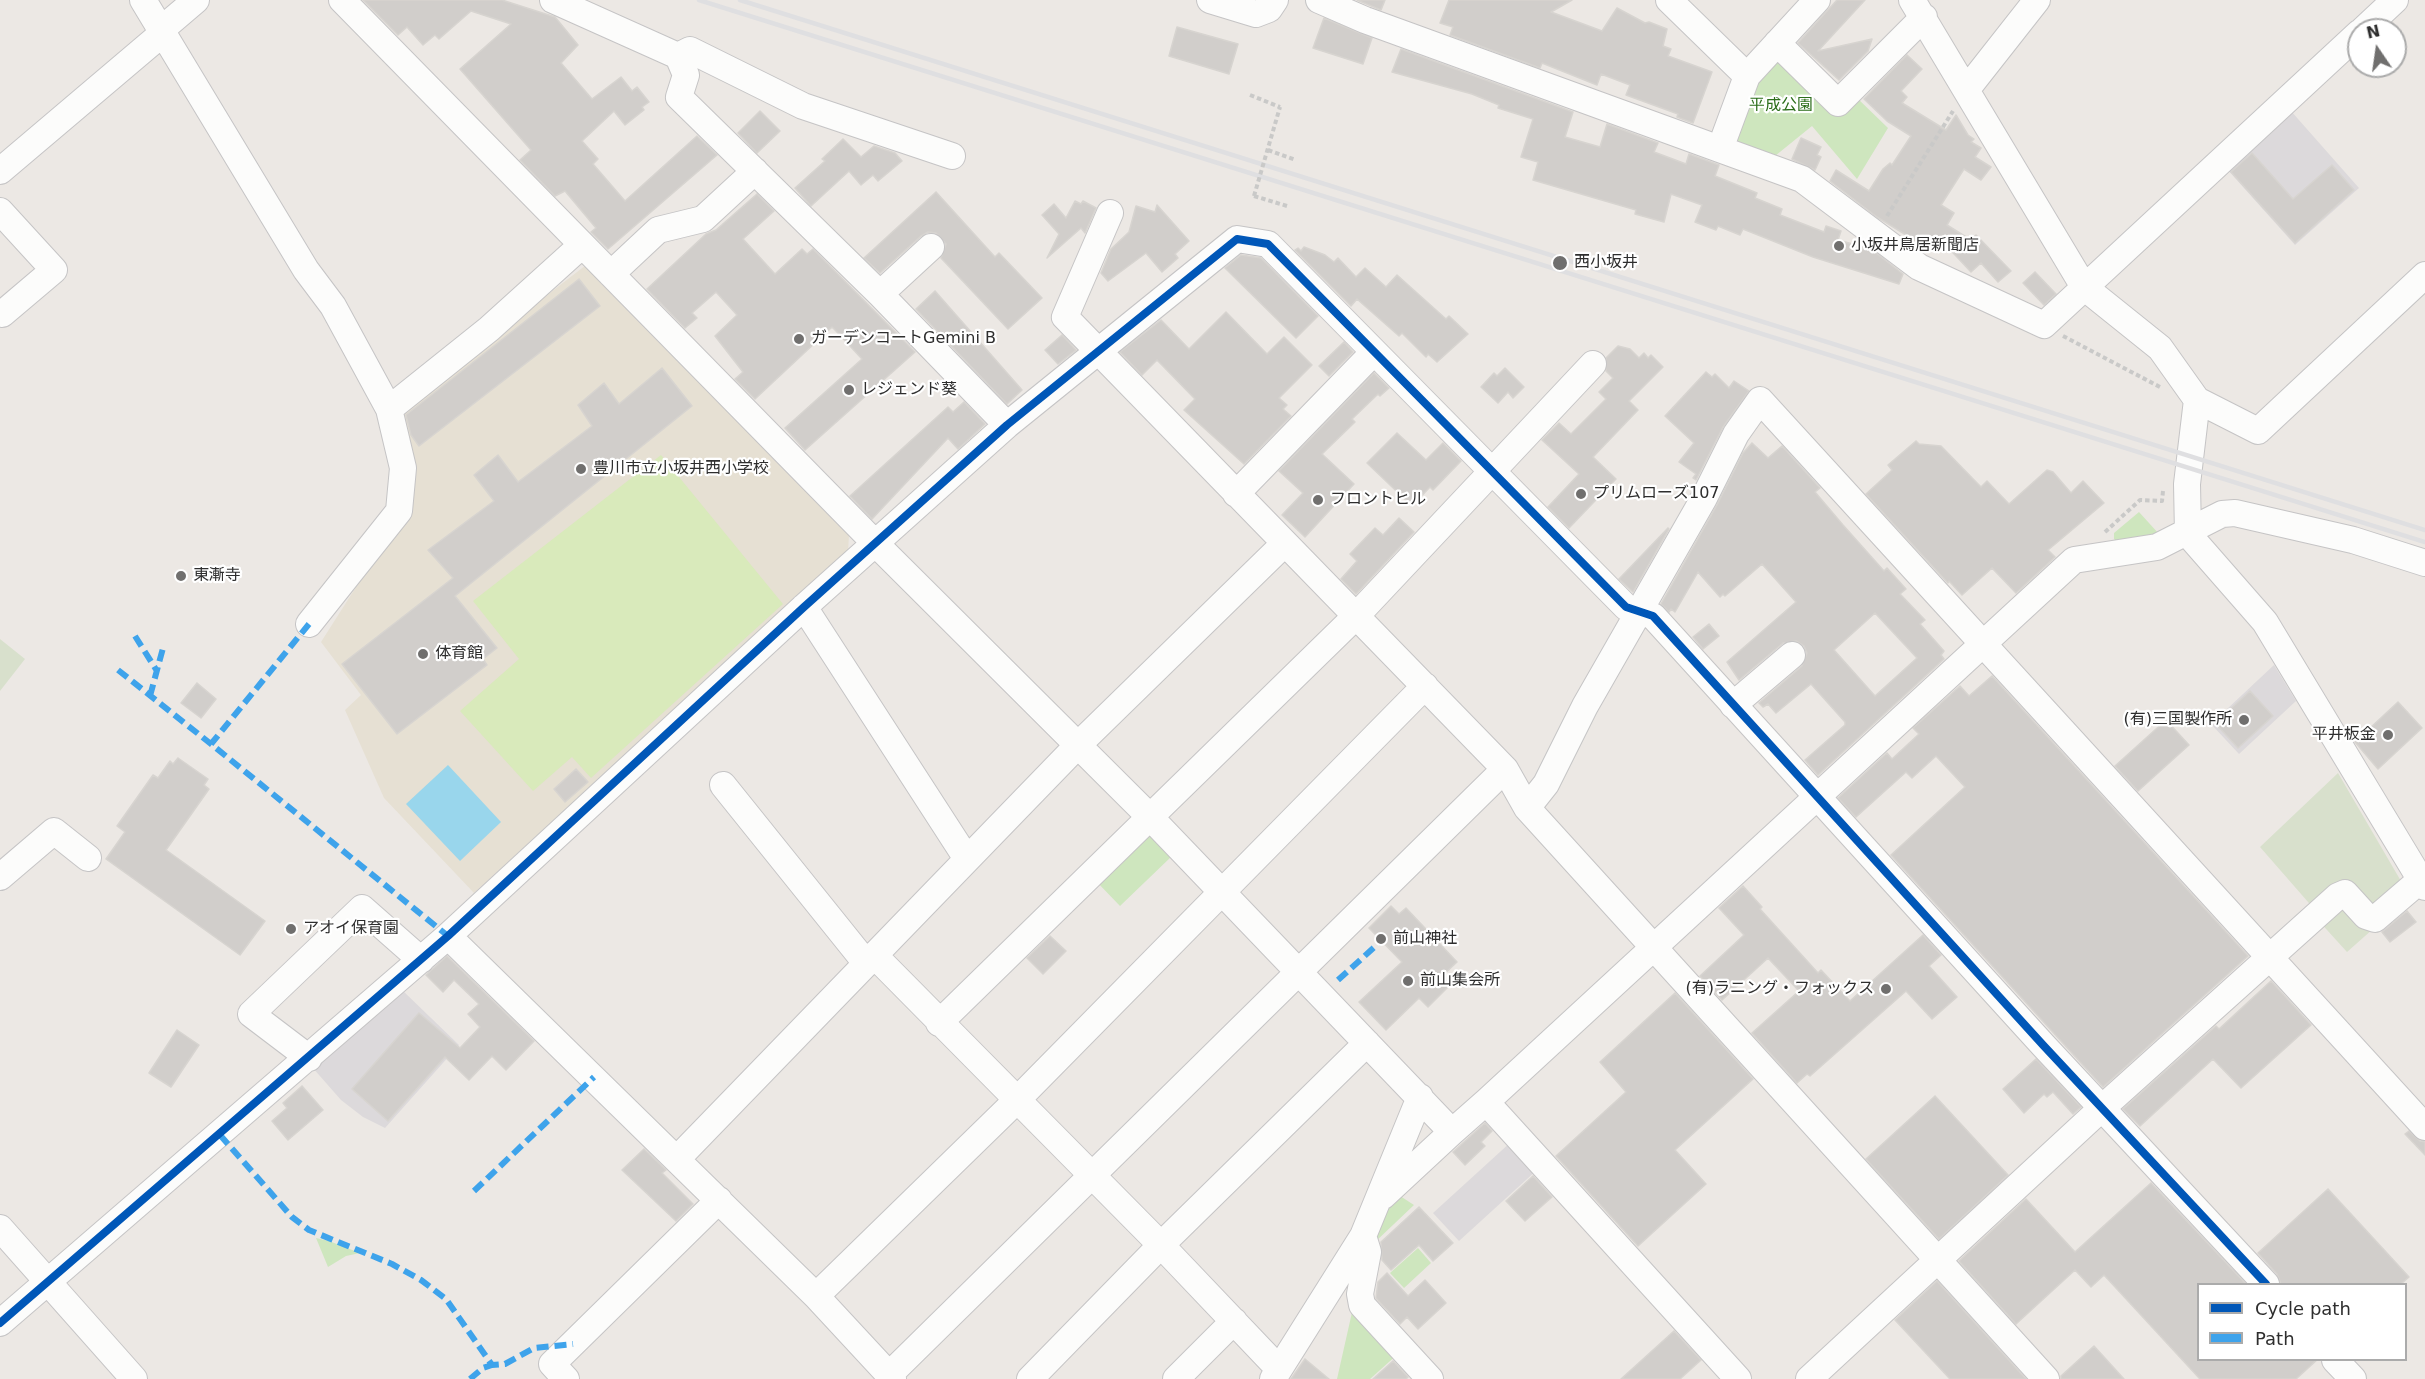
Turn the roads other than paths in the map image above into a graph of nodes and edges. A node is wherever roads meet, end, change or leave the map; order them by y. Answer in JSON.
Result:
{"nodes":[{"id":1,"x":144,"y":0,"type":"edge"},
{"id":2,"x":196,"y":0,"type":"edge"},
{"id":3,"x":342,"y":0,"type":"edge"},
{"id":4,"x":553,"y":0,"type":"edge"},
{"id":5,"x":1210,"y":0,"type":"edge"},
{"id":6,"x":1275,"y":0,"type":"edge"},
{"id":7,"x":1319,"y":0,"type":"edge"},
{"id":8,"x":1669,"y":0,"type":"edge"},
{"id":9,"x":1817,"y":0,"type":"edge"},
{"id":10,"x":2037,"y":0,"type":"edge"},
{"id":11,"x":2395,"y":0,"type":"edge"},
{"id":12,"x":1918,"y":9,"type":"edge"},
{"id":13,"x":2376,"y":18,"type":"edge"},
{"id":14,"x":162,"y":29,"type":"junction"},
{"id":15,"x":1777,"y":43,"type":"junction"},
{"id":16,"x":2347,"y":44,"type":"edge"},
{"id":17,"x":678,"y":56,"type":"junction"},
{"id":18,"x":1747,"y":76,"type":"junction"},
{"id":19,"x":1967,"y":89,"type":"junction"},
{"id":20,"x":1720,"y":149,"type":"junction"},
{"id":21,"x":952,"y":156,"type":"dead end"},
{"id":22,"x":0,"y":171,"type":"edge"},
{"id":23,"x":755,"y":171,"type":"junction"},
{"id":24,"x":0,"y":211,"type":"edge"},
{"id":25,"x":1110,"y":213,"type":"dead end"},
{"id":26,"x":582,"y":245,"type":"junction"},
{"id":27,"x":931,"y":247,"type":"dead end"},
{"id":28,"x":611,"y":274,"type":"junction"},
{"id":29,"x":2425,"y":275,"type":"edge"},
{"id":30,"x":2084,"y":287,"type":"junction"},
{"id":31,"x":880,"y":294,"type":"junction"},
{"id":32,"x":0,"y":312,"type":"edge"},
{"id":33,"x":1098,"y":351,"type":"junction"},
{"id":34,"x":1374,"y":352,"type":"junction"},
{"id":35,"x":1593,"y":364,"type":"dead end"},
{"id":36,"x":2197,"y":400,"type":"junction"},
{"id":37,"x":389,"y":409,"type":"junction"},
{"id":38,"x":1007,"y":425,"type":"junction"},
{"id":39,"x":1493,"y":472,"type":"junction"},
{"id":40,"x":1236,"y":494,"type":"junction"},
{"id":41,"x":2188,"y":534,"type":"junction"},
{"id":42,"x":875,"y":543,"type":"junction"},
{"id":43,"x":1284,"y":544,"type":"junction"},
{"id":44,"x":2425,"y":563,"type":"edge"},
{"id":45,"x":804,"y":607,"type":"junction"},
{"id":46,"x":1639,"y":612,"type":"junction"},
{"id":47,"x":1356,"y":616,"type":"junction"},
{"id":48,"x":309,"y":624,"type":"dead end"},
{"id":49,"x":1984,"y":645,"type":"junction"},
{"id":50,"x":1792,"y":655,"type":"dead end"},
{"id":51,"x":1425,"y":686,"type":"junction"},
{"id":52,"x":1733,"y":705,"type":"junction"},
{"id":53,"x":1078,"y":746,"type":"junction"},
{"id":54,"x":1505,"y":769,"type":"junction"},
{"id":55,"x":723,"y":785,"type":"dead end"},
{"id":56,"x":1819,"y":798,"type":"junction"},
{"id":57,"x":1527,"y":808,"type":"junction"},
{"id":58,"x":1149,"y":816,"type":"junction"},
{"id":59,"x":88,"y":858,"type":"dead end"},
{"id":60,"x":967,"y":859,"type":"junction"},
{"id":61,"x":1,"y":873,"type":"edge"},
{"id":62,"x":2424,"y":881,"type":"edge"},
{"id":63,"x":1223,"y":893,"type":"junction"},
{"id":64,"x":448,"y":936,"type":"junction"},
{"id":65,"x":1654,"y":950,"type":"junction"},
{"id":66,"x":2270,"y":958,"type":"junction"},
{"id":67,"x":870,"y":959,"type":"junction"},
{"id":68,"x":421,"y":960,"type":"junction"},
{"id":69,"x":1299,"y":971,"type":"junction"},
{"id":70,"x":939,"y":1023,"type":"junction"},
{"id":71,"x":1368,"y":1043,"type":"junction"},
{"id":72,"x":309,"y":1058,"type":"junction"},
{"id":73,"x":1420,"y":1097,"type":"junction"},
{"id":74,"x":1017,"y":1100,"type":"junction"},
{"id":75,"x":1486,"y":1102,"type":"junction"},
{"id":76,"x":2102,"y":1108,"type":"junction"},
{"id":77,"x":2425,"y":1127,"type":"edge"},
{"id":78,"x":1452,"y":1132,"type":"junction"},
{"id":79,"x":677,"y":1159,"type":"junction"},
{"id":80,"x":1092,"y":1175,"type":"junction"},
{"id":81,"x":719,"y":1200,"type":"junction"},
{"id":82,"x":1376,"y":1202,"type":"junction"},
{"id":83,"x":0,"y":1228,"type":"edge"},
{"id":84,"x":1363,"y":1236,"type":"junction"},
{"id":85,"x":1161,"y":1245,"type":"junction"},
{"id":86,"x":1936,"y":1260,"type":"junction"},
{"id":87,"x":2265,"y":1283,"type":"edge"},
{"id":88,"x":48,"y":1284,"type":"junction"},
{"id":89,"x":816,"y":1296,"type":"junction"},
{"id":90,"x":1234,"y":1321,"type":"junction"},
{"id":91,"x":0,"y":1323,"type":"edge"},
{"id":92,"x":2337,"y":1361,"type":"edge"},
{"id":93,"x":1276,"y":1374,"type":"edge"},
{"id":94,"x":891,"y":1377,"type":"edge"},
{"id":95,"x":134,"y":1379,"type":"edge"},
{"id":96,"x":566,"y":1379,"type":"edge"},
{"id":97,"x":1030,"y":1379,"type":"edge"},
{"id":98,"x":1176,"y":1379,"type":"edge"},
{"id":99,"x":1430,"y":1379,"type":"edge"},
{"id":100,"x":1738,"y":1379,"type":"edge"},
{"id":101,"x":1809,"y":1379,"type":"edge"},
{"id":102,"x":2046,"y":1379,"type":"edge"},
{"id":103,"x":2353,"y":1379,"type":"edge"}],
"edges":[{"from":1,"to":14,"type":"street"},
{"from":2,"to":14,"type":"street"},
{"from":3,"to":26,"type":"street"},
{"from":4,"to":17,"type":"street"},
{"from":5,"to":6,"type":"street"},
{"from":7,"to":20,"type":"street"},
{"from":8,"to":18,"type":"street"},
{"from":9,"to":15,"type":"street"},
{"from":10,"to":19,"type":"street"},
{"from":11,"to":13,"type":"street"},
{"from":12,"to":15,"type":"street"},
{"from":12,"to":19,"type":"street"},
{"from":14,"to":22,"type":"street"},
{"from":14,"to":37,"type":"street"},
{"from":15,"to":18,"type":"street"},
{"from":16,"to":30,"type":"street"},
{"from":17,"to":21,"type":"street"},
{"from":17,"to":23,"type":"street"},
{"from":18,"to":20,"type":"street"},
{"from":19,"to":30,"type":"street"},
{"from":20,"to":30,"type":"street"},
{"from":23,"to":28,"type":"street"},
{"from":23,"to":31,"type":"street"},
{"from":24,"to":32,"type":"street"},
{"from":25,"to":33,"type":"street"},
{"from":26,"to":28,"type":"street"},
{"from":26,"to":37,"type":"street"},
{"from":27,"to":31,"type":"street"},
{"from":28,"to":42,"type":"street"},
{"from":29,"to":36,"type":"street"},
{"from":30,"to":36,"type":"street"},
{"from":31,"to":38,"type":"street"},
{"from":33,"to":34,"type":"street"},
{"from":33,"to":38,"type":"street"},
{"from":33,"to":40,"type":"street"},
{"from":34,"to":39,"type":"street"},
{"from":34,"to":40,"type":"street"},
{"from":35,"to":39,"type":"street"},
{"from":36,"to":41,"type":"street"},
{"from":37,"to":48,"type":"street"},
{"from":38,"to":42,"type":"street"},
{"from":39,"to":46,"type":"street"},
{"from":39,"to":47,"type":"street"},
{"from":40,"to":43,"type":"street"},
{"from":41,"to":44,"type":"street"},
{"from":41,"to":49,"type":"street"},
{"from":41,"to":62,"type":"street"},
{"from":42,"to":45,"type":"street"},
{"from":42,"to":53,"type":"street"},
{"from":43,"to":47,"type":"street"},
{"from":43,"to":53,"type":"street"},
{"from":45,"to":60,"type":"street"},
{"from":45,"to":64,"type":"street"},
{"from":46,"to":49,"type":"street"},
{"from":46,"to":52,"type":"street"},
{"from":46,"to":57,"type":"street"},
{"from":47,"to":51,"type":"street"},
{"from":47,"to":58,"type":"street"},
{"from":49,"to":56,"type":"street"},
{"from":49,"to":66,"type":"street"},
{"from":50,"to":52,"type":"street"},
{"from":51,"to":54,"type":"street"},
{"from":51,"to":63,"type":"street"},
{"from":52,"to":56,"type":"street"},
{"from":53,"to":58,"type":"street"},
{"from":53,"to":60,"type":"street"},
{"from":54,"to":57,"type":"street"},
{"from":54,"to":69,"type":"street"},
{"from":55,"to":67,"type":"street"},
{"from":56,"to":65,"type":"street"},
{"from":56,"to":76,"type":"street"},
{"from":57,"to":65,"type":"street"},
{"from":58,"to":63,"type":"street"},
{"from":58,"to":70,"type":"street"},
{"from":59,"to":61,"type":"street"},
{"from":60,"to":67,"type":"street"},
{"from":62,"to":66,"type":"street"},
{"from":63,"to":69,"type":"street"},
{"from":63,"to":74,"type":"street"},
{"from":64,"to":68,"type":"street"},
{"from":64,"to":79,"type":"street"},
{"from":65,"to":75,"type":"street"},
{"from":65,"to":86,"type":"street"},
{"from":66,"to":76,"type":"street"},
{"from":66,"to":77,"type":"street"},
{"from":67,"to":70,"type":"street"},
{"from":67,"to":79,"type":"street"},
{"from":68,"to":72,"type":"street"},
{"from":68,"to":72,"type":"street"},
{"from":69,"to":71,"type":"street"},
{"from":69,"to":80,"type":"street"},
{"from":70,"to":74,"type":"street"},
{"from":71,"to":73,"type":"street"},
{"from":71,"to":85,"type":"street"},
{"from":72,"to":88,"type":"street"},
{"from":73,"to":78,"type":"street"},
{"from":73,"to":82,"type":"street"},
{"from":74,"to":80,"type":"street"},
{"from":74,"to":89,"type":"street"},
{"from":75,"to":78,"type":"street"},
{"from":75,"to":100,"type":"street"},
{"from":76,"to":86,"type":"street"},
{"from":76,"to":87,"type":"street"},
{"from":78,"to":82,"type":"street"},
{"from":79,"to":81,"type":"street"},
{"from":80,"to":85,"type":"street"},
{"from":80,"to":94,"type":"street"},
{"from":81,"to":89,"type":"street"},
{"from":81,"to":96,"type":"street"},
{"from":82,"to":84,"type":"street"},
{"from":83,"to":88,"type":"street"},
{"from":84,"to":93,"type":"street"},
{"from":84,"to":99,"type":"street"},
{"from":85,"to":90,"type":"street"},
{"from":85,"to":97,"type":"street"},
{"from":86,"to":101,"type":"street"},
{"from":86,"to":102,"type":"street"},
{"from":88,"to":91,"type":"street"},
{"from":88,"to":95,"type":"street"},
{"from":89,"to":94,"type":"street"},
{"from":90,"to":93,"type":"street"},
{"from":90,"to":98,"type":"street"},
{"from":92,"to":103,"type":"street"}]}
